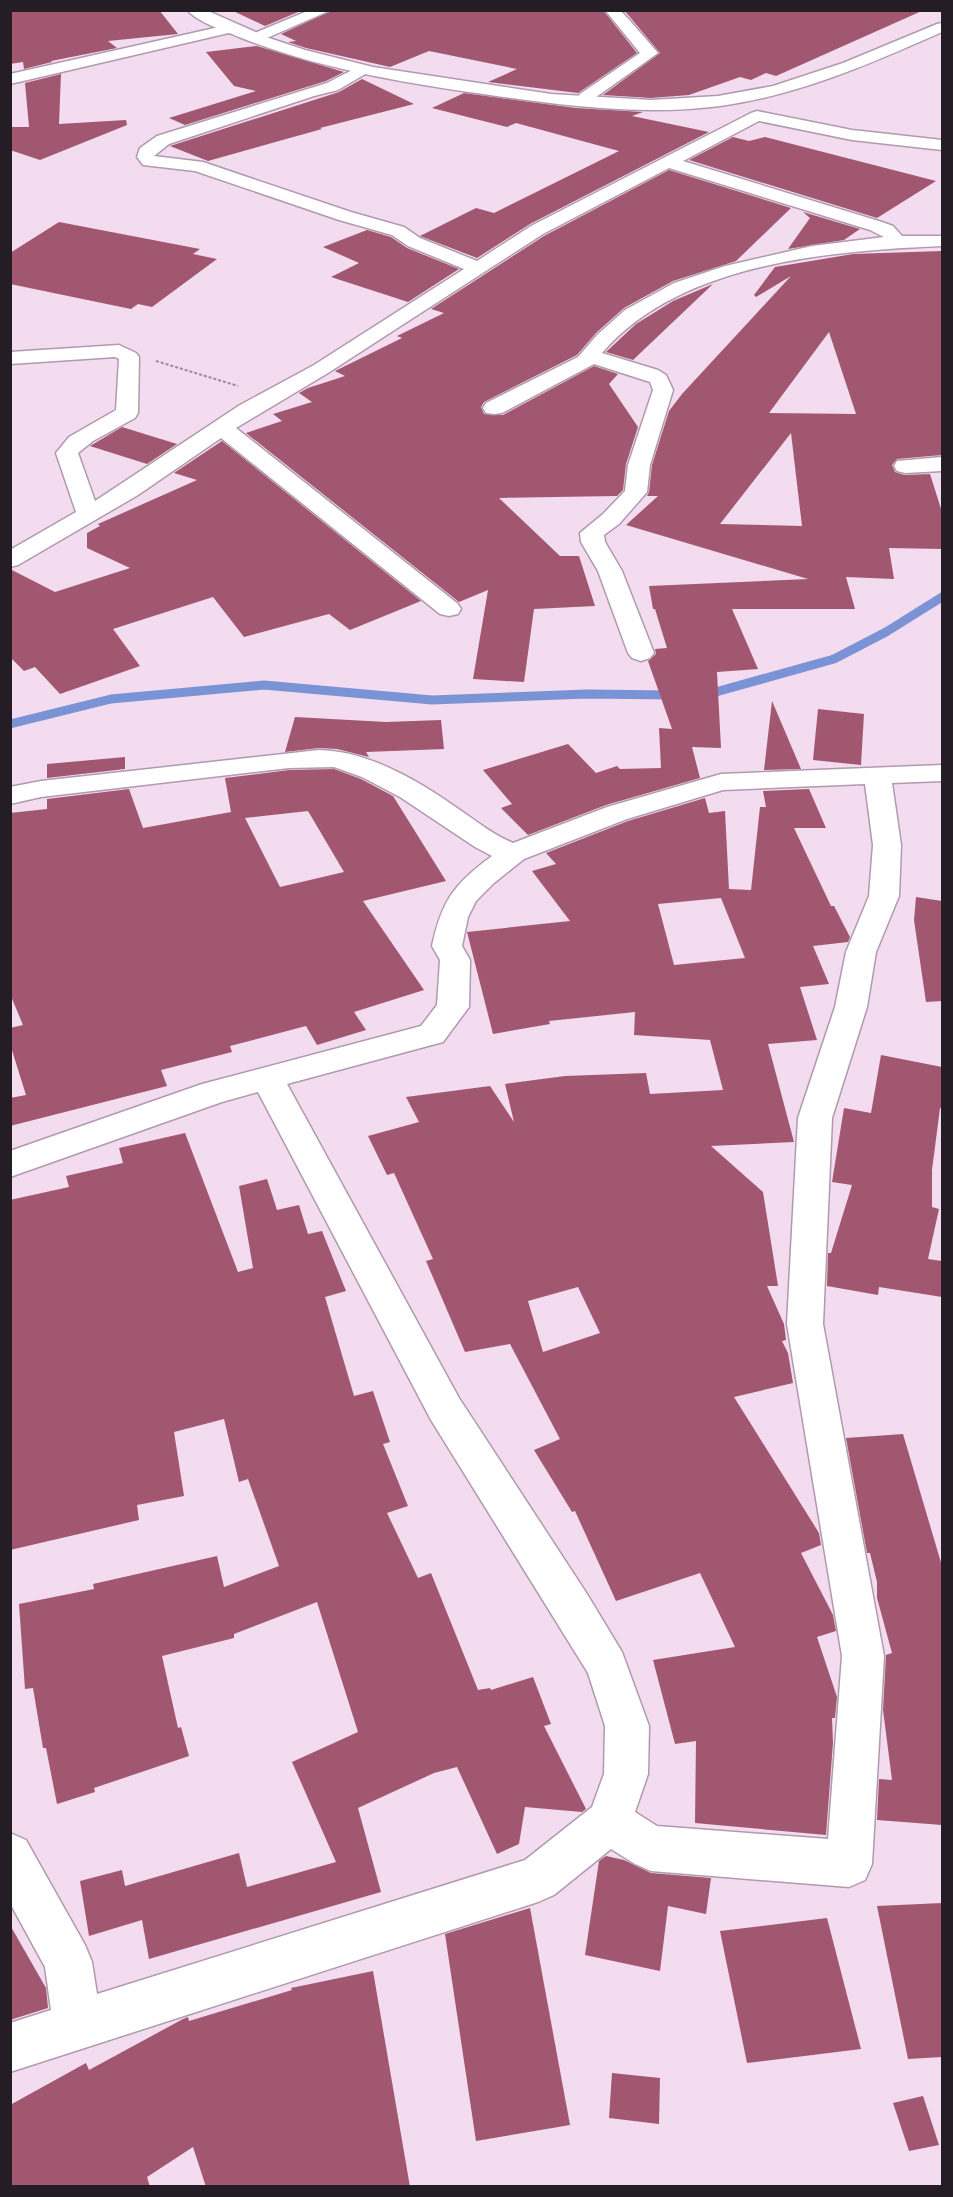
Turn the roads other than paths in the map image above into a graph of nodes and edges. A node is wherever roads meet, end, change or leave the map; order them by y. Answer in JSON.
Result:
{"nodes":[{"id":1,"x":194,"y":10,"type":"edge"},
{"id":2,"x":210,"y":10,"type":"edge"},
{"id":3,"x":324,"y":10,"type":"edge"},
{"id":4,"x":612,"y":10,"type":"edge"},
{"id":5,"x":942,"y":17,"type":"edge"},
{"id":6,"x":942,"y":27,"type":"edge"},
{"id":7,"x":228,"y":29,"type":"junction"},
{"id":8,"x":262,"y":35,"type":"junction"},
{"id":9,"x":362,"y":70,"type":"junction"},
{"id":10,"x":10,"y":79,"type":"edge"},
{"id":11,"x":748,"y":96,"type":"junction"},
{"id":12,"x":586,"y":97,"type":"junction"},
{"id":13,"x":757,"y":116,"type":"junction"},
{"id":14,"x":942,"y":145,"type":"edge"},
{"id":15,"x":667,"y":162,"type":"junction"},
{"id":16,"x":942,"y":242,"type":"edge"},
{"id":17,"x":891,"y":243,"type":"junction"},
{"id":18,"x":476,"y":267,"type":"junction"},
{"id":19,"x":589,"y":356,"type":"junction"},
{"id":20,"x":10,"y":358,"type":"edge"},
{"id":21,"x":494,"y":408,"type":"dead end"},
{"id":22,"x":222,"y":428,"type":"junction"},
{"id":23,"x":942,"y":464,"type":"edge"},
{"id":24,"x":905,"y":466,"type":"dead end"},
{"id":25,"x":88,"y":514,"type":"junction"},
{"id":26,"x":10,"y":560,"type":"edge"},
{"id":27,"x":448,"y":609,"type":"dead end"},
{"id":28,"x":641,"y":653,"type":"dead end"},
{"id":29,"x":942,"y":773,"type":"edge"},
{"id":30,"x":877,"y":776,"type":"junction"},
{"id":31,"x":10,"y":796,"type":"edge"},
{"id":32,"x":514,"y":853,"type":"junction"},
{"id":33,"x":267,"y":1077,"type":"junction"},
{"id":34,"x":10,"y":1164,"type":"edge"},
{"id":35,"x":626,"y":1774,"type":"junction"},
{"id":36,"x":609,"y":1822,"type":"junction"},
{"id":37,"x":651,"y":1848,"type":"junction"},
{"id":38,"x":10,"y":1856,"type":"edge"},
{"id":39,"x":77,"y":2025,"type":"junction"},
{"id":40,"x":10,"y":2048,"type":"edge"}],
"edges":[{"from":1,"to":7,"type":"street"},
{"from":2,"to":8,"type":"street"},
{"from":3,"to":8,"type":"street"},
{"from":4,"to":12,"type":"street"},
{"from":5,"to":12,"type":"street"},
{"from":6,"to":11,"type":"street"},
{"from":7,"to":9,"type":"street"},
{"from":7,"to":10,"type":"street"},
{"from":8,"to":12,"type":"street"},
{"from":9,"to":11,"type":"street"},
{"from":9,"to":18,"type":"street"},
{"from":11,"to":13,"type":"street"},
{"from":13,"to":14,"type":"street"},
{"from":13,"to":15,"type":"street"},
{"from":15,"to":17,"type":"street"},
{"from":15,"to":18,"type":"street"},
{"from":16,"to":17,"type":"street"},
{"from":17,"to":19,"type":"street"},
{"from":18,"to":22,"type":"street"},
{"from":19,"to":21,"type":"street"},
{"from":19,"to":28,"type":"street"},
{"from":20,"to":25,"type":"street"},
{"from":22,"to":25,"type":"street"},
{"from":22,"to":27,"type":"street"},
{"from":23,"to":24,"type":"street"},
{"from":25,"to":26,"type":"street"},
{"from":29,"to":30,"type":"street"},
{"from":30,"to":32,"type":"street"},
{"from":30,"to":37,"type":"street"},
{"from":31,"to":32,"type":"street"},
{"from":32,"to":33,"type":"street"},
{"from":33,"to":34,"type":"street"},
{"from":33,"to":35,"type":"street"},
{"from":35,"to":36,"type":"street"},
{"from":35,"to":37,"type":"street"},
{"from":36,"to":37,"type":"street"},
{"from":36,"to":39,"type":"street"},
{"from":38,"to":39,"type":"street"},
{"from":39,"to":40,"type":"street"}]}
